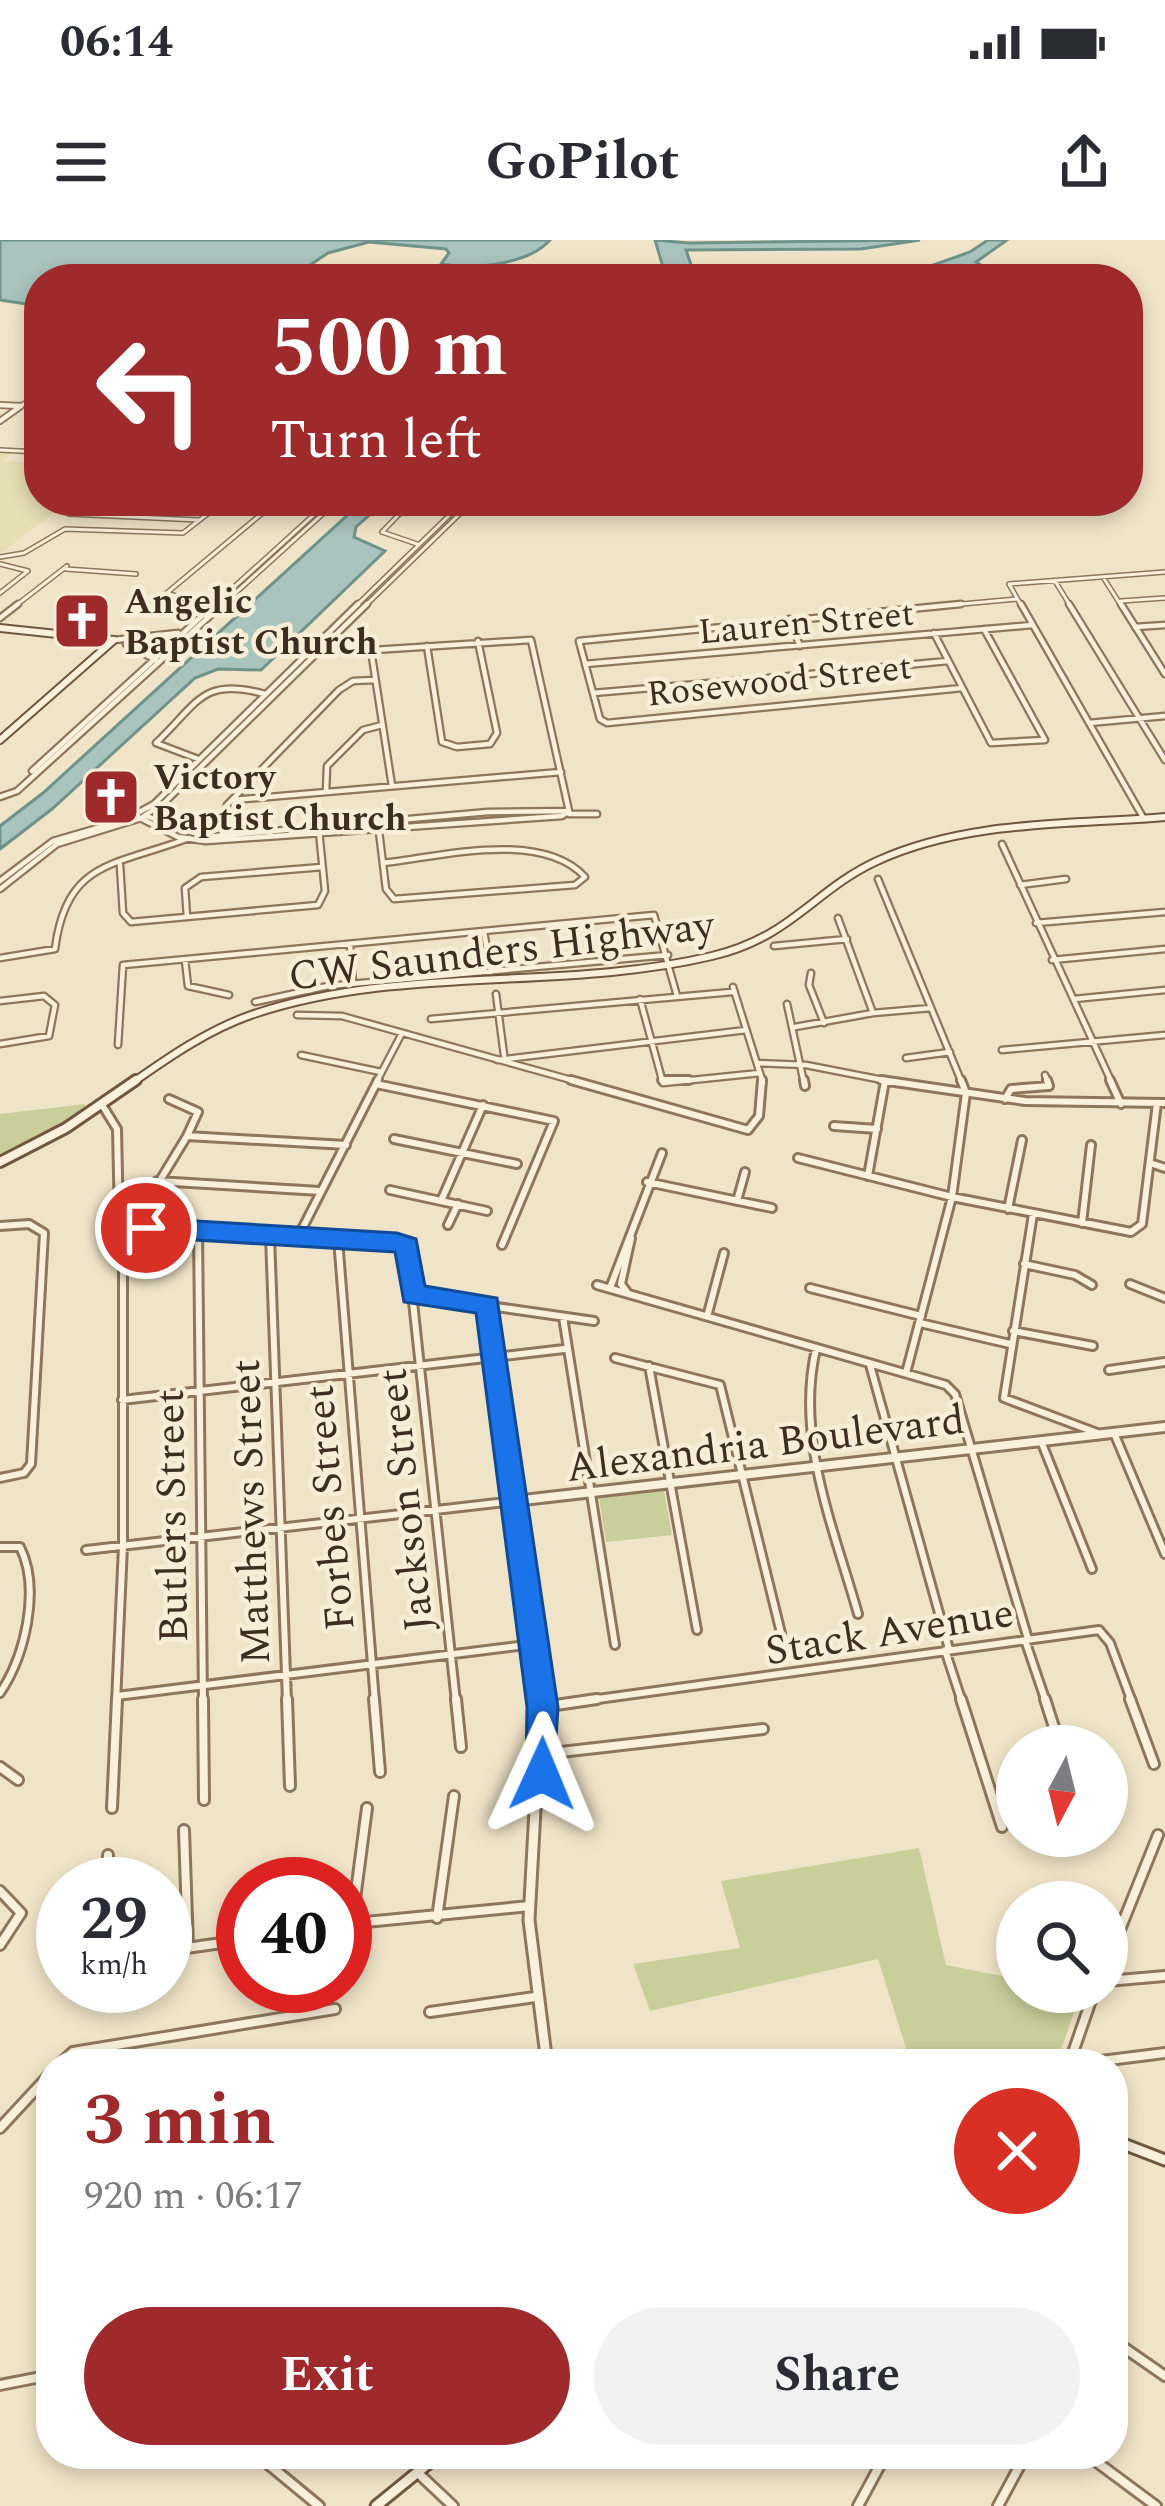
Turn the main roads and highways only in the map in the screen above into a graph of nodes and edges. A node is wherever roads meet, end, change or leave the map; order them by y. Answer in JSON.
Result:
{"nodes":[{"id":1,"x":0,"y":405,"type":"edge"},
{"id":2,"x":0,"y":421,"type":"edge"},
{"id":3,"x":0,"y":628,"type":"edge"},
{"id":4,"x":0,"y":740,"type":"edge"},
{"id":5,"x":1165,"y":817,"type":"edge"},
{"id":6,"x":0,"y":1162,"type":"edge"},
{"id":7,"x":1165,"y":1427,"type":"edge"},
{"id":8,"x":544,"y":2049,"type":"edge"},
{"id":9,"x":1128,"y":2144,"type":"edge"},
{"id":10,"x":1164,"y":2155,"type":"edge"},
{"id":11,"x":424,"y":2469,"type":"edge"},
{"id":12,"x":376,"y":2506,"type":"edge"}],
"edges":[{"from":1,"to":2,"type":"main road"},
{"from":3,"to":4,"type":"main road"},
{"from":5,"to":6,"type":"main road","name":"CW Saunders Highway"},
{"from":7,"to":8,"type":"main road","name":"Alexandria Boulevard"},
{"from":9,"to":10,"type":"main road"},
{"from":11,"to":12,"type":"main road"}]}
